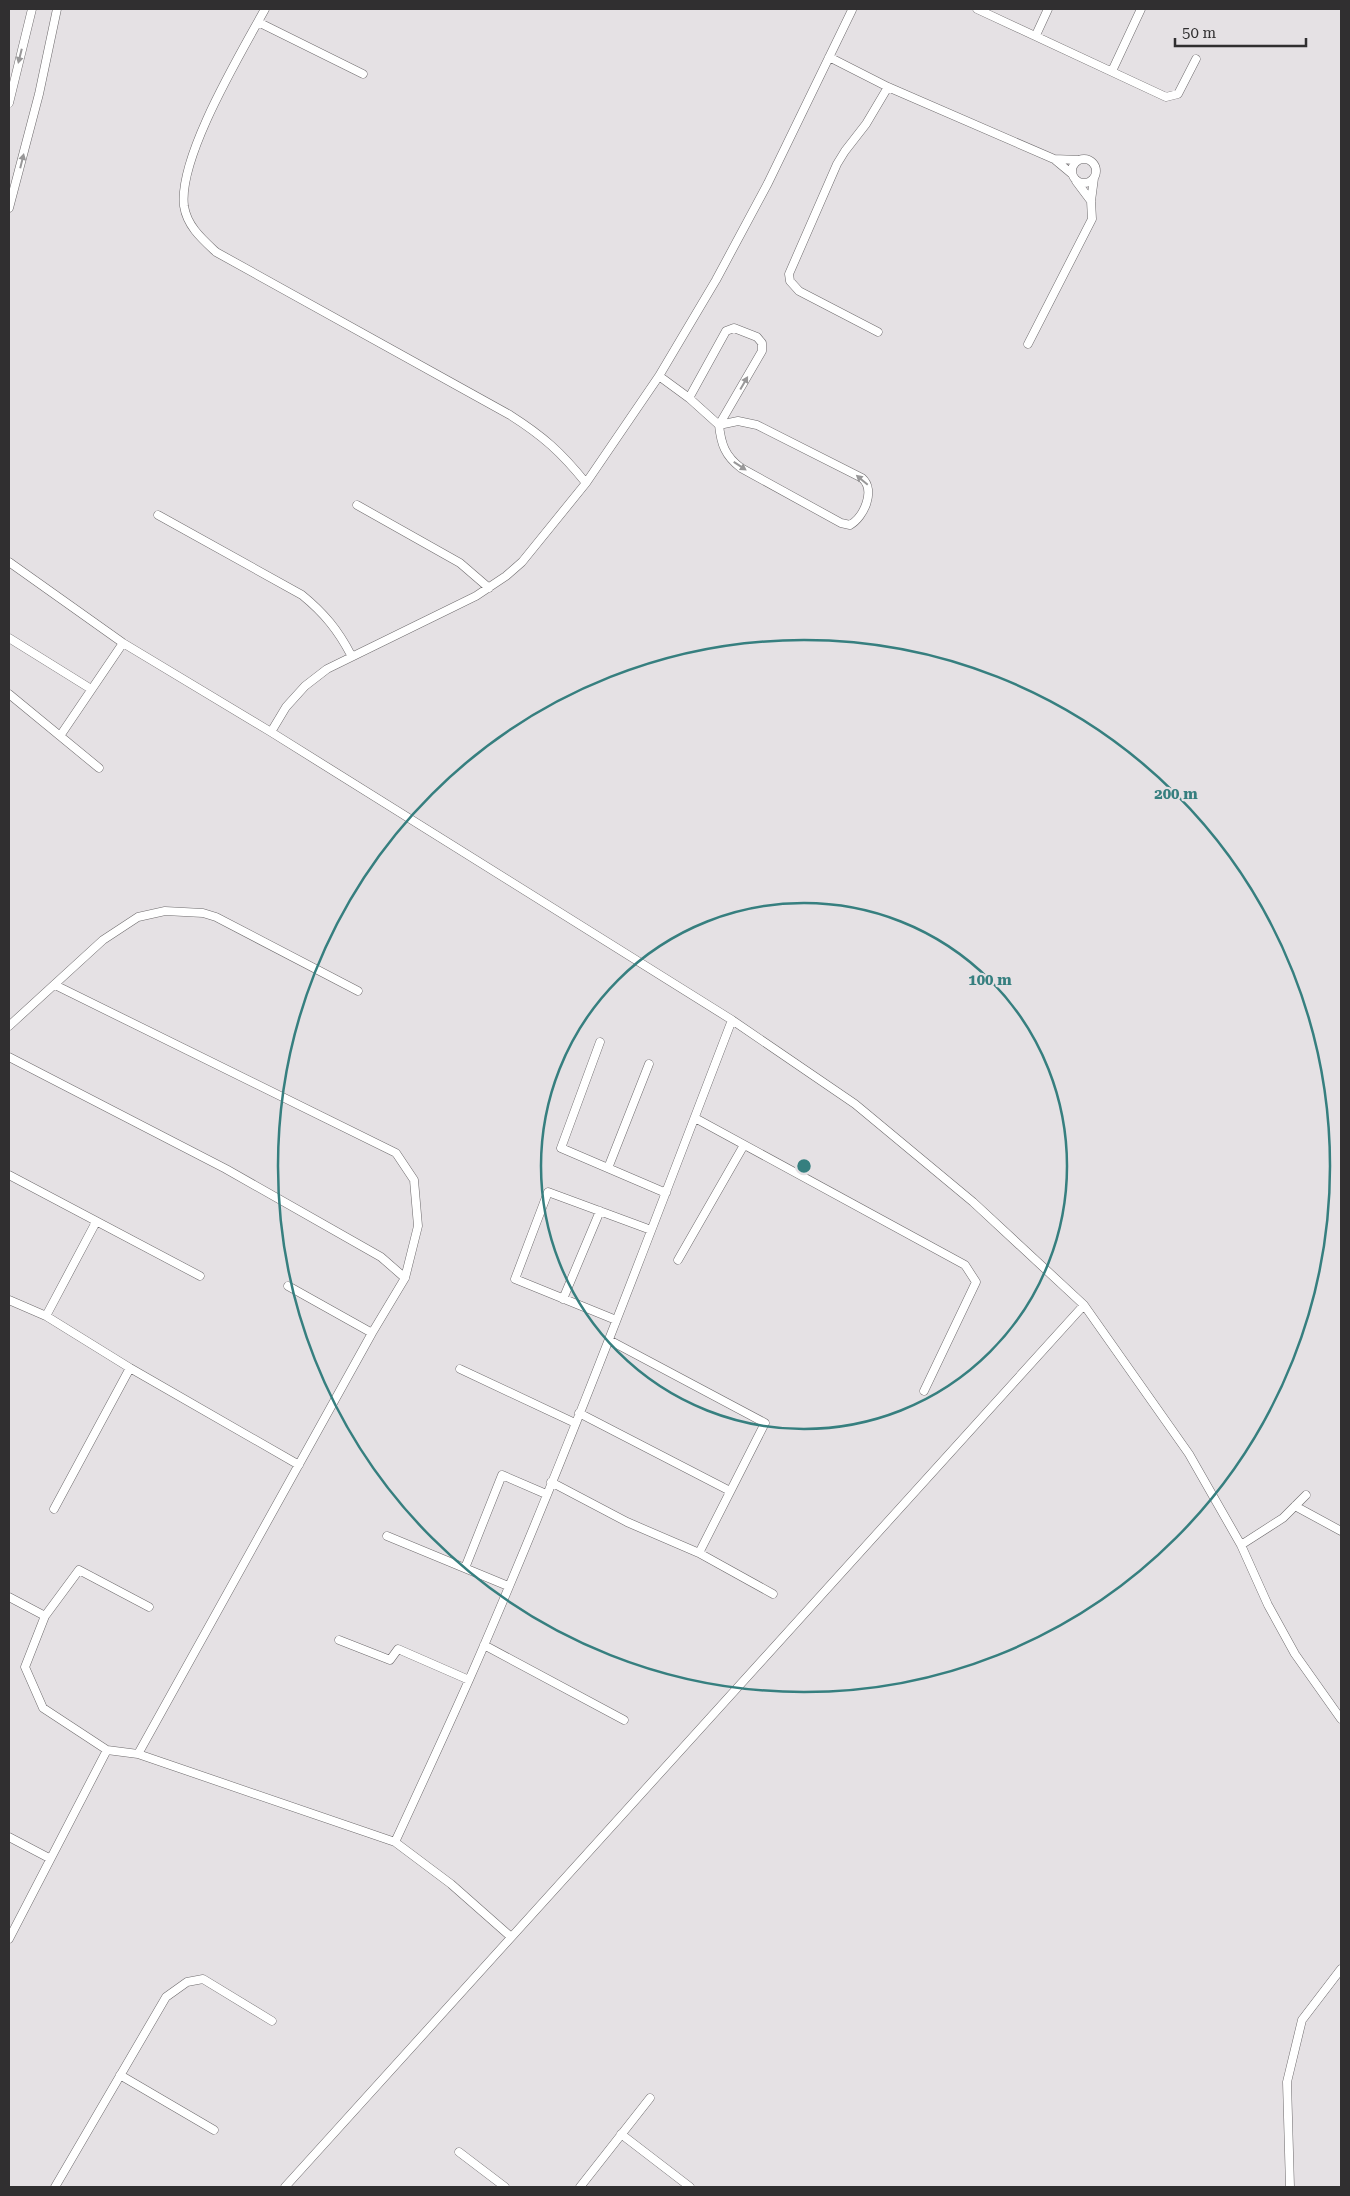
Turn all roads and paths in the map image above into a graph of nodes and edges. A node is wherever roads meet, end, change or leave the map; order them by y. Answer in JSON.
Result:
{"nodes":[{"id":1,"x":32,"y":9,"type":"edge"},
{"id":2,"x":57,"y":9,"type":"edge"},
{"id":3,"x":265,"y":9,"type":"edge"},
{"id":4,"x":853,"y":9,"type":"edge"},
{"id":5,"x":977,"y":9,"type":"edge"},
{"id":6,"x":1048,"y":9,"type":"edge"},
{"id":7,"x":1141,"y":9,"type":"edge"},
{"id":8,"x":258,"y":22,"type":"junction"},
{"id":9,"x":1036,"y":35,"type":"junction"},
{"id":10,"x":829,"y":57,"type":"junction"},
{"id":11,"x":1196,"y":59,"type":"dead end"},
{"id":12,"x":1112,"y":71,"type":"junction"},
{"id":13,"x":363,"y":74,"type":"dead end"},
{"id":14,"x":888,"y":86,"type":"junction"},
{"id":15,"x":9,"y":103,"type":"edge"},
{"id":16,"x":1054,"y":159,"type":"junction"},
{"id":17,"x":1078,"y":160,"type":"junction"},
{"id":18,"x":1074,"y":178,"type":"junction"},
{"id":19,"x":1094,"y":178,"type":"junction"},
{"id":20,"x":1091,"y":201,"type":"junction"},
{"id":21,"x":9,"y":208,"type":"edge"},
{"id":22,"x":878,"y":332,"type":"dead end"},
{"id":23,"x":1028,"y":344,"type":"dead end"},
{"id":24,"x":659,"y":376,"type":"junction"},
{"id":25,"x":689,"y":398,"type":"junction"},
{"id":26,"x":719,"y":425,"type":"junction"},
{"id":27,"x":586,"y":482,"type":"junction"},
{"id":28,"x":357,"y":505,"type":"dead end"},
{"id":29,"x":158,"y":515,"type":"dead end"},
{"id":30,"x":9,"y":562,"type":"edge"},
{"id":31,"x":489,"y":588,"type":"junction"},
{"id":32,"x":9,"y":638,"type":"edge"},
{"id":33,"x":123,"y":643,"type":"junction"},
{"id":34,"x":352,"y":655,"type":"junction"},
{"id":35,"x":91,"y":689,"type":"junction"},
{"id":36,"x":9,"y":694,"type":"edge"},
{"id":37,"x":271,"y":732,"type":"junction"},
{"id":38,"x":60,"y":736,"type":"junction"},
{"id":39,"x":99,"y":768,"type":"dead end"},
{"id":40,"x":54,"y":985,"type":"junction"},
{"id":41,"x":358,"y":991,"type":"dead end"},
{"id":42,"x":732,"y":1020,"type":"junction"},
{"id":43,"x":9,"y":1026,"type":"edge"},
{"id":44,"x":600,"y":1042,"type":"dead end"},
{"id":45,"x":9,"y":1057,"type":"edge"},
{"id":46,"x":649,"y":1064,"type":"dead end"},
{"id":47,"x":695,"y":1118,"type":"junction"},
{"id":48,"x":744,"y":1145,"type":"junction"},
{"id":49,"x":608,"y":1168,"type":"junction"},
{"id":50,"x":9,"y":1175,"type":"edge"},
{"id":51,"x":666,"y":1193,"type":"junction"},
{"id":52,"x":600,"y":1211,"type":"junction"},
{"id":53,"x":96,"y":1222,"type":"junction"},
{"id":54,"x":651,"y":1230,"type":"junction"},
{"id":55,"x":678,"y":1260,"type":"dead end"},
{"id":56,"x":200,"y":1276,"type":"dead end"},
{"id":57,"x":405,"y":1278,"type":"junction"},
{"id":58,"x":288,"y":1286,"type":"dead end"},
{"id":59,"x":563,"y":1299,"type":"junction"},
{"id":60,"x":9,"y":1300,"type":"edge"},
{"id":61,"x":1084,"y":1305,"type":"junction"},
{"id":62,"x":46,"y":1316,"type":"junction"},
{"id":63,"x":616,"y":1320,"type":"junction"},
{"id":64,"x":372,"y":1333,"type":"junction"},
{"id":65,"x":609,"y":1340,"type":"junction"},
{"id":66,"x":130,"y":1368,"type":"junction"},
{"id":67,"x":460,"y":1369,"type":"dead end"},
{"id":68,"x":924,"y":1391,"type":"dead end"},
{"id":69,"x":579,"y":1413,"type":"junction"},
{"id":70,"x":575,"y":1423,"type":"junction"},
{"id":71,"x":299,"y":1465,"type":"junction"},
{"id":72,"x":551,"y":1482,"type":"junction"},
{"id":73,"x":730,"y":1491,"type":"junction"},
{"id":74,"x":546,"y":1494,"type":"junction"},
{"id":75,"x":1306,"y":1494,"type":"dead end"},
{"id":76,"x":1296,"y":1506,"type":"junction"},
{"id":77,"x":54,"y":1510,"type":"dead end"},
{"id":78,"x":1341,"y":1531,"type":"edge"},
{"id":79,"x":387,"y":1536,"type":"dead end"},
{"id":80,"x":1241,"y":1544,"type":"junction"},
{"id":81,"x":700,"y":1553,"type":"junction"},
{"id":82,"x":465,"y":1568,"type":"junction"},
{"id":83,"x":508,"y":1586,"type":"junction"},
{"id":84,"x":773,"y":1594,"type":"dead end"},
{"id":85,"x":9,"y":1597,"type":"edge"},
{"id":86,"x":149,"y":1607,"type":"dead end"},
{"id":87,"x":44,"y":1616,"type":"junction"},
{"id":88,"x":339,"y":1640,"type":"dead end"},
{"id":89,"x":484,"y":1645,"type":"junction"},
{"id":90,"x":469,"y":1680,"type":"junction"},
{"id":91,"x":1341,"y":1719,"type":"edge"},
{"id":92,"x":624,"y":1720,"type":"dead end"},
{"id":93,"x":107,"y":1750,"type":"junction"},
{"id":94,"x":138,"y":1754,"type":"junction"},
{"id":95,"x":9,"y":1837,"type":"edge"},
{"id":96,"x":395,"y":1842,"type":"junction"},
{"id":97,"x":49,"y":1858,"type":"junction"},
{"id":98,"x":510,"y":1936,"type":"junction"},
{"id":99,"x":9,"y":1939,"type":"edge"},
{"id":100,"x":1341,"y":1969,"type":"edge"},
{"id":101,"x":272,"y":2022,"type":"dead end"},
{"id":102,"x":120,"y":2075,"type":"junction"},
{"id":103,"x":650,"y":2098,"type":"dead end"},
{"id":104,"x":214,"y":2130,"type":"dead end"},
{"id":105,"x":621,"y":2134,"type":"junction"},
{"id":106,"x":459,"y":2152,"type":"dead end"},
{"id":107,"x":59,"y":2186,"type":"edge"},
{"id":108,"x":285,"y":2187,"type":"edge"},
{"id":109,"x":505,"y":2187,"type":"edge"},
{"id":110,"x":580,"y":2187,"type":"edge"},
{"id":111,"x":690,"y":2187,"type":"edge"},
{"id":112,"x":1290,"y":2187,"type":"edge"}],
"edges":[{"from":1,"to":15,"type":"lane","one_way":true},
{"from":21,"to":2,"type":"lane","one_way":true},
{"from":3,"to":8,"type":"lane"},
{"from":4,"to":10,"type":"lane"},
{"from":5,"to":9,"type":"lane"},
{"from":6,"to":9,"type":"lane"},
{"from":7,"to":12,"type":"lane"},
{"from":8,"to":13,"type":"lane"},
{"from":8,"to":27,"type":"lane"},
{"from":9,"to":12,"type":"lane"},
{"from":10,"to":14,"type":"lane"},
{"from":10,"to":24,"type":"lane"},
{"from":11,"to":12,"type":"lane"},
{"from":14,"to":16,"type":"lane"},
{"from":14,"to":22,"type":"lane"},
{"from":16,"to":17,"type":"lane"},
{"from":16,"to":18,"type":"lane"},
{"from":17,"to":18,"type":"lane"},
{"from":17,"to":19,"type":"lane"},
{"from":18,"to":19,"type":"lane"},
{"from":18,"to":20,"type":"lane"},
{"from":19,"to":20,"type":"lane"},
{"from":20,"to":23,"type":"lane"},
{"from":24,"to":25,"type":"lane"},
{"from":24,"to":27,"type":"lane"},
{"from":25,"to":26,"type":"lane"},
{"from":26,"to":25,"type":"lane","one_way":true},
{"from":26,"to":26,"type":"lane","one_way":true},
{"from":27,"to":31,"type":"lane"},
{"from":28,"to":31,"type":"lane"},
{"from":29,"to":34,"type":"lane"},
{"from":30,"to":33,"type":"lane"},
{"from":31,"to":34,"type":"lane"},
{"from":32,"to":35,"type":"lane"},
{"from":33,"to":35,"type":"lane"},
{"from":33,"to":37,"type":"lane"},
{"from":34,"to":37,"type":"lane"},
{"from":35,"to":38,"type":"lane"},
{"from":36,"to":38,"type":"lane"},
{"from":37,"to":42,"type":"lane"},
{"from":38,"to":39,"type":"lane"},
{"from":40,"to":41,"type":"lane"},
{"from":40,"to":43,"type":"lane"},
{"from":40,"to":57,"type":"lane"},
{"from":42,"to":47,"type":"lane"},
{"from":42,"to":61,"type":"lane"},
{"from":44,"to":49,"type":"lane"},
{"from":45,"to":57,"type":"lane"},
{"from":46,"to":49,"type":"lane"},
{"from":47,"to":48,"type":"lane"},
{"from":47,"to":51,"type":"lane"},
{"from":48,"to":55,"type":"lane"},
{"from":48,"to":68,"type":"lane"},
{"from":49,"to":51,"type":"lane"},
{"from":50,"to":53,"type":"lane"},
{"from":51,"to":54,"type":"lane"},
{"from":52,"to":54,"type":"lane"},
{"from":52,"to":59,"type":"lane"},
{"from":52,"to":59,"type":"lane"},
{"from":53,"to":56,"type":"lane"},
{"from":53,"to":62,"type":"lane"},
{"from":54,"to":63,"type":"lane"},
{"from":57,"to":64,"type":"lane"},
{"from":58,"to":64,"type":"lane"},
{"from":59,"to":63,"type":"lane"},
{"from":60,"to":62,"type":"lane"},
{"from":61,"to":80,"type":"lane"},
{"from":61,"to":98,"type":"lane"},
{"from":62,"to":66,"type":"lane"},
{"from":63,"to":65,"type":"lane"},
{"from":64,"to":71,"type":"lane"},
{"from":65,"to":69,"type":"lane"},
{"from":65,"to":73,"type":"lane"},
{"from":66,"to":71,"type":"lane"},
{"from":66,"to":77,"type":"lane"},
{"from":67,"to":70,"type":"lane"},
{"from":69,"to":70,"type":"lane"},
{"from":69,"to":73,"type":"lane"},
{"from":70,"to":72,"type":"lane"},
{"from":71,"to":94,"type":"lane"},
{"from":72,"to":74,"type":"lane"},
{"from":72,"to":81,"type":"lane"},
{"from":73,"to":81,"type":"lane"},
{"from":74,"to":82,"type":"lane"},
{"from":74,"to":83,"type":"lane"},
{"from":75,"to":76,"type":"lane"},
{"from":76,"to":78,"type":"lane"},
{"from":76,"to":80,"type":"lane"},
{"from":79,"to":82,"type":"lane"},
{"from":80,"to":91,"type":"lane"},
{"from":81,"to":84,"type":"lane"},
{"from":82,"to":83,"type":"lane"},
{"from":83,"to":89,"type":"lane"},
{"from":85,"to":87,"type":"lane"},
{"from":86,"to":87,"type":"lane"},
{"from":87,"to":93,"type":"lane"},
{"from":88,"to":90,"type":"lane"},
{"from":89,"to":90,"type":"lane"},
{"from":89,"to":92,"type":"lane"},
{"from":90,"to":96,"type":"lane"},
{"from":93,"to":94,"type":"lane"},
{"from":93,"to":97,"type":"lane"},
{"from":94,"to":96,"type":"lane"},
{"from":95,"to":97,"type":"lane"},
{"from":96,"to":98,"type":"lane"},
{"from":97,"to":99,"type":"lane"},
{"from":98,"to":108,"type":"lane"},
{"from":100,"to":112,"type":"lane"},
{"from":101,"to":102,"type":"lane"},
{"from":102,"to":104,"type":"lane"},
{"from":102,"to":107,"type":"lane"},
{"from":103,"to":105,"type":"lane"},
{"from":105,"to":110,"type":"lane"},
{"from":105,"to":111,"type":"lane"},
{"from":106,"to":109,"type":"lane"}]}
